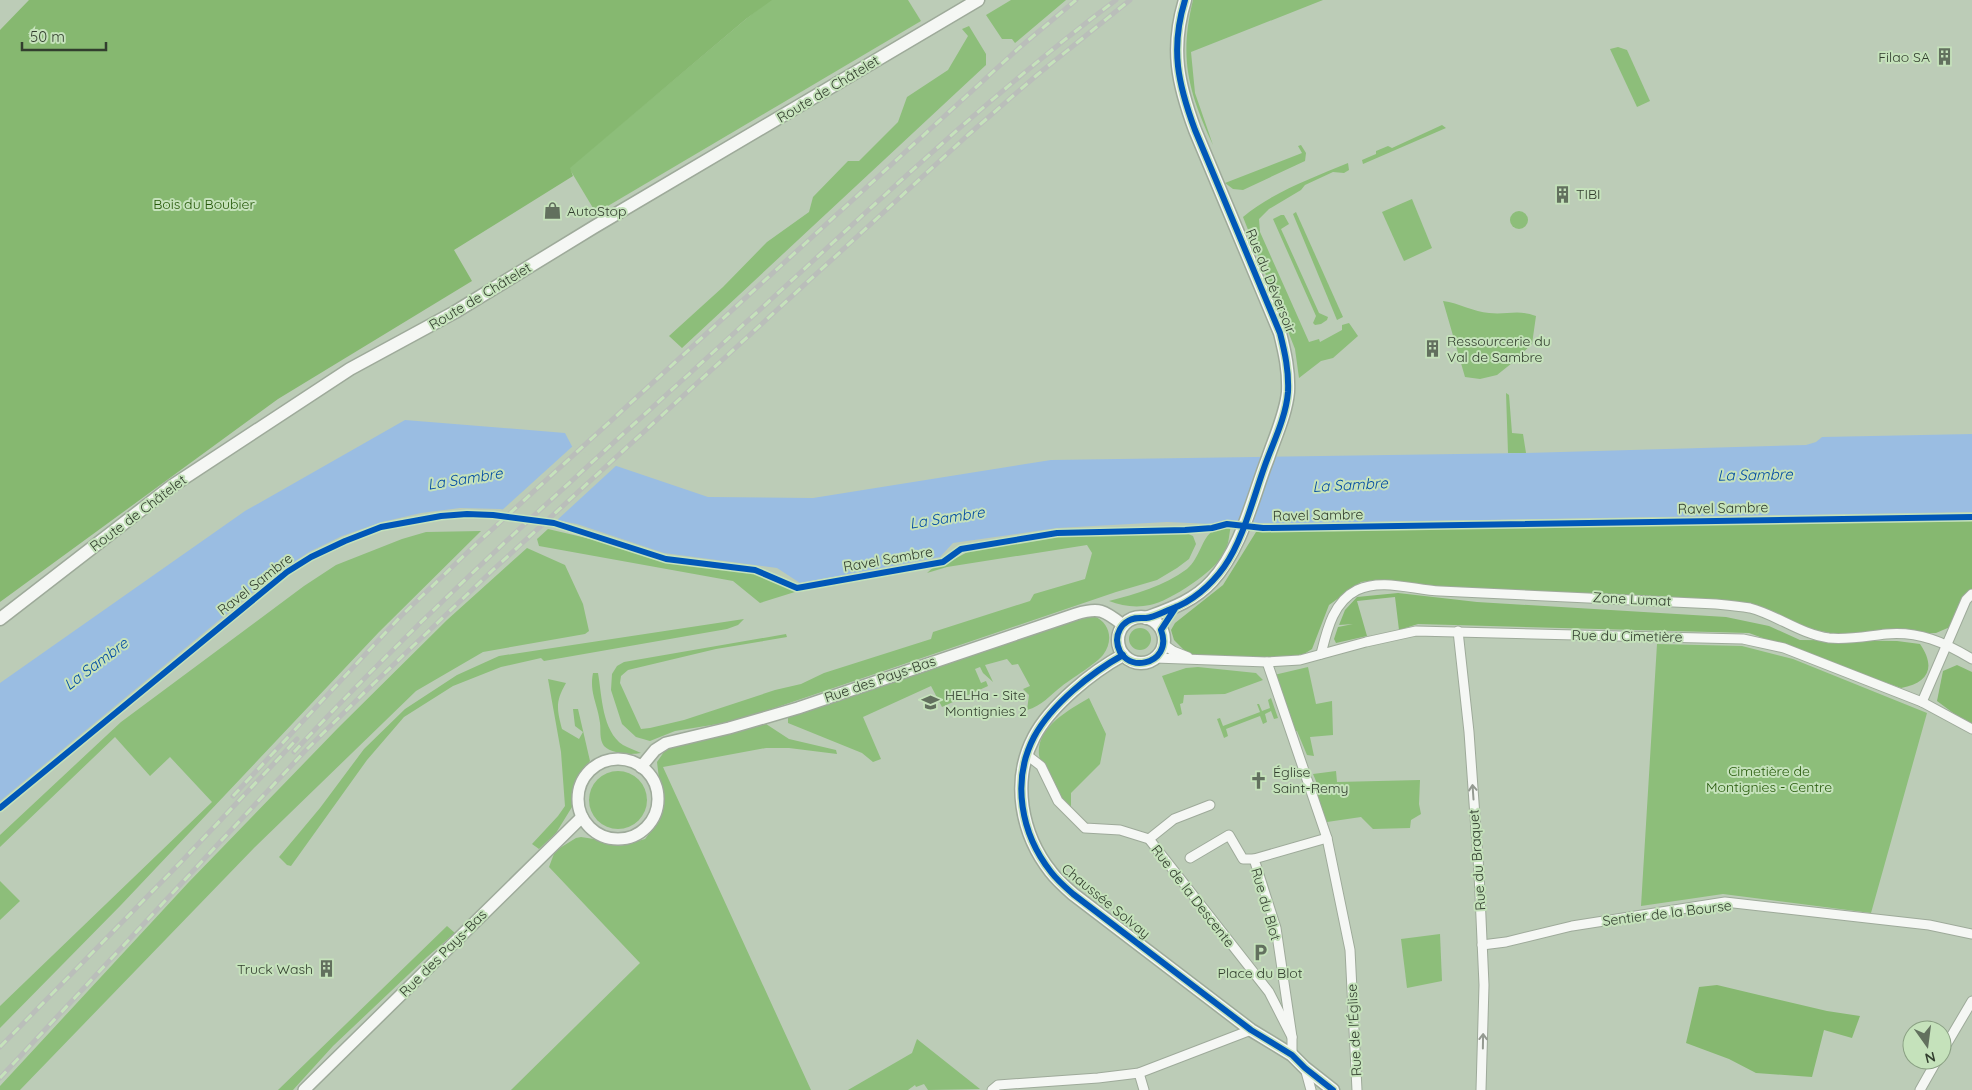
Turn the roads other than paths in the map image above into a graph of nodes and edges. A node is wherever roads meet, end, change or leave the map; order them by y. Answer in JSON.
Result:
{"nodes":[{"id":1,"x":978,"y":0,"type":"edge"},
{"id":2,"x":1185,"y":0,"type":"edge"},
{"id":3,"x":1972,"y":594,"type":"edge"},
{"id":4,"x":1176,"y":607,"type":"junction"},
{"id":5,"x":1146,"y":618,"type":"junction"},
{"id":6,"x":0,"y":619,"type":"edge"},
{"id":7,"x":1123,"y":625,"type":"junction"},
{"id":8,"x":1161,"y":630,"type":"junction"},
{"id":9,"x":1458,"y":631,"type":"junction"},
{"id":10,"x":1163,"y":644,"type":"junction"},
{"id":11,"x":1948,"y":645,"type":"junction"},
{"id":12,"x":1321,"y":654,"type":"junction"},
{"id":13,"x":1123,"y":655,"type":"junction"},
{"id":14,"x":1155,"y":658,"type":"junction"},
{"id":15,"x":1193,"y":659,"type":"junction"},
{"id":16,"x":1972,"y":659,"type":"edge"},
{"id":17,"x":1267,"y":662,"type":"junction"},
{"id":18,"x":1922,"y":702,"type":"junction"},
{"id":19,"x":1972,"y":729,"type":"edge"},
{"id":20,"x":1027,"y":756,"type":"junction"},
{"id":21,"x":641,"y":767,"type":"junction"},
{"id":22,"x":1210,"y":805,"type":"dead end"},
{"id":23,"x":582,"y":816,"type":"junction"},
{"id":24,"x":1327,"y":838,"type":"junction"},
{"id":25,"x":1149,"y":839,"type":"junction"},
{"id":26,"x":1190,"y":858,"type":"dead end"},
{"id":27,"x":1254,"y":859,"type":"junction"},
{"id":28,"x":1972,"y":934,"type":"edge"},
{"id":29,"x":1482,"y":945,"type":"junction"},
{"id":30,"x":1972,"y":1001,"type":"edge"},
{"id":31,"x":1251,"y":1030,"type":"junction"},
{"id":32,"x":1952,"y":1035,"type":"edge"},
{"id":33,"x":1292,"y":1037,"type":"junction"},
{"id":34,"x":1292,"y":1055,"type":"junction"},
{"id":35,"x":1305,"y":1068,"type":"junction"},
{"id":36,"x":1931,"y":1070,"type":"edge"},
{"id":37,"x":1139,"y":1073,"type":"junction"},
{"id":38,"x":304,"y":1090,"type":"edge"},
{"id":39,"x":992,"y":1090,"type":"edge"},
{"id":40,"x":1144,"y":1090,"type":"edge"},
{"id":41,"x":1311,"y":1090,"type":"edge"},
{"id":42,"x":1333,"y":1090,"type":"edge"},
{"id":43,"x":1357,"y":1090,"type":"edge"},
{"id":44,"x":1481,"y":1090,"type":"edge"},
{"id":45,"x":1920,"y":1090,"type":"edge"}],
"edges":[{"from":1,"to":6,"type":"main road","name":"Route de Châtelet"},
{"from":2,"to":4,"type":"main road","name":"Rue du Déversoir"},
{"from":3,"to":11,"type":"street"},
{"from":4,"to":5,"type":"main road","name":"Rue du Déversoir"},
{"from":4,"to":8,"type":"main road","name":"Rue du Déversoir"},
{"from":5,"to":7,"type":"main road"},
{"from":5,"to":8,"type":"main road"},
{"from":7,"to":13,"type":"main road"},
{"from":7,"to":21,"type":"street","name":"Rue des Pays-Bas"},
{"from":8,"to":10,"type":"main road"},
{"from":9,"to":12,"type":"street","name":"Rue du Cimetière"},
{"from":9,"to":18,"type":"street","name":"Rue du Cimetière"},
{"from":29,"to":9,"type":"street","name":"Rue du Braquet","one_way":true},
{"from":10,"to":14,"type":"main road"},
{"from":10,"to":15,"type":"street"},
{"from":11,"to":12,"type":"street","name":"Zone Lumat"},
{"from":11,"to":16,"type":"street","name":"Zone Lumat"},
{"from":11,"to":18,"type":"street"},
{"from":12,"to":17,"type":"street","name":"Rue du Cimetière"},
{"from":13,"to":14,"type":"main road"},
{"from":13,"to":20,"type":"main road","name":"Chaussée Solvay"},
{"from":14,"to":15,"type":"street"},
{"from":15,"to":17,"type":"street"},
{"from":17,"to":24,"type":"street","name":"Rue de l'Église"},
{"from":18,"to":19,"type":"street","name":"Rue du Cimetière"},
{"from":20,"to":25,"type":"street","name":"Rue de la Descente"},
{"from":20,"to":31,"type":"main road","name":"Chaussée Solvay"},
{"from":21,"to":23,"type":"street"},
{"from":21,"to":23,"type":"street"},
{"from":22,"to":25,"type":"street"},
{"from":23,"to":38,"type":"street","name":"Rue des Pays-Bas"},
{"from":24,"to":27,"type":"street","name":"Rue du Blot"},
{"from":24,"to":43,"type":"street","name":"Rue de l'Église"},
{"from":25,"to":33,"type":"street","name":"Rue de la Descente"},
{"from":26,"to":27,"type":"street"},
{"from":27,"to":33,"type":"street","name":"Rue du Blot"},
{"from":28,"to":29,"type":"street","name":"Sentier de la Bourse"},
{"from":44,"to":29,"type":"street","name":"Rue du Braquet","one_way":true},
{"from":30,"to":32,"type":"street"},
{"from":31,"to":34,"type":"main road","name":"Chaussée Solvay"},
{"from":31,"to":37,"type":"street"},
{"from":33,"to":34,"type":"street","name":"Rue du Blot"},
{"from":34,"to":35,"type":"main road","name":"Chaussée Solvay"},
{"from":35,"to":41,"type":"street"},
{"from":35,"to":42,"type":"main road","name":"Chaussée Solvay"},
{"from":36,"to":45,"type":"street"},
{"from":37,"to":39,"type":"street"},
{"from":37,"to":40,"type":"street"}]}
